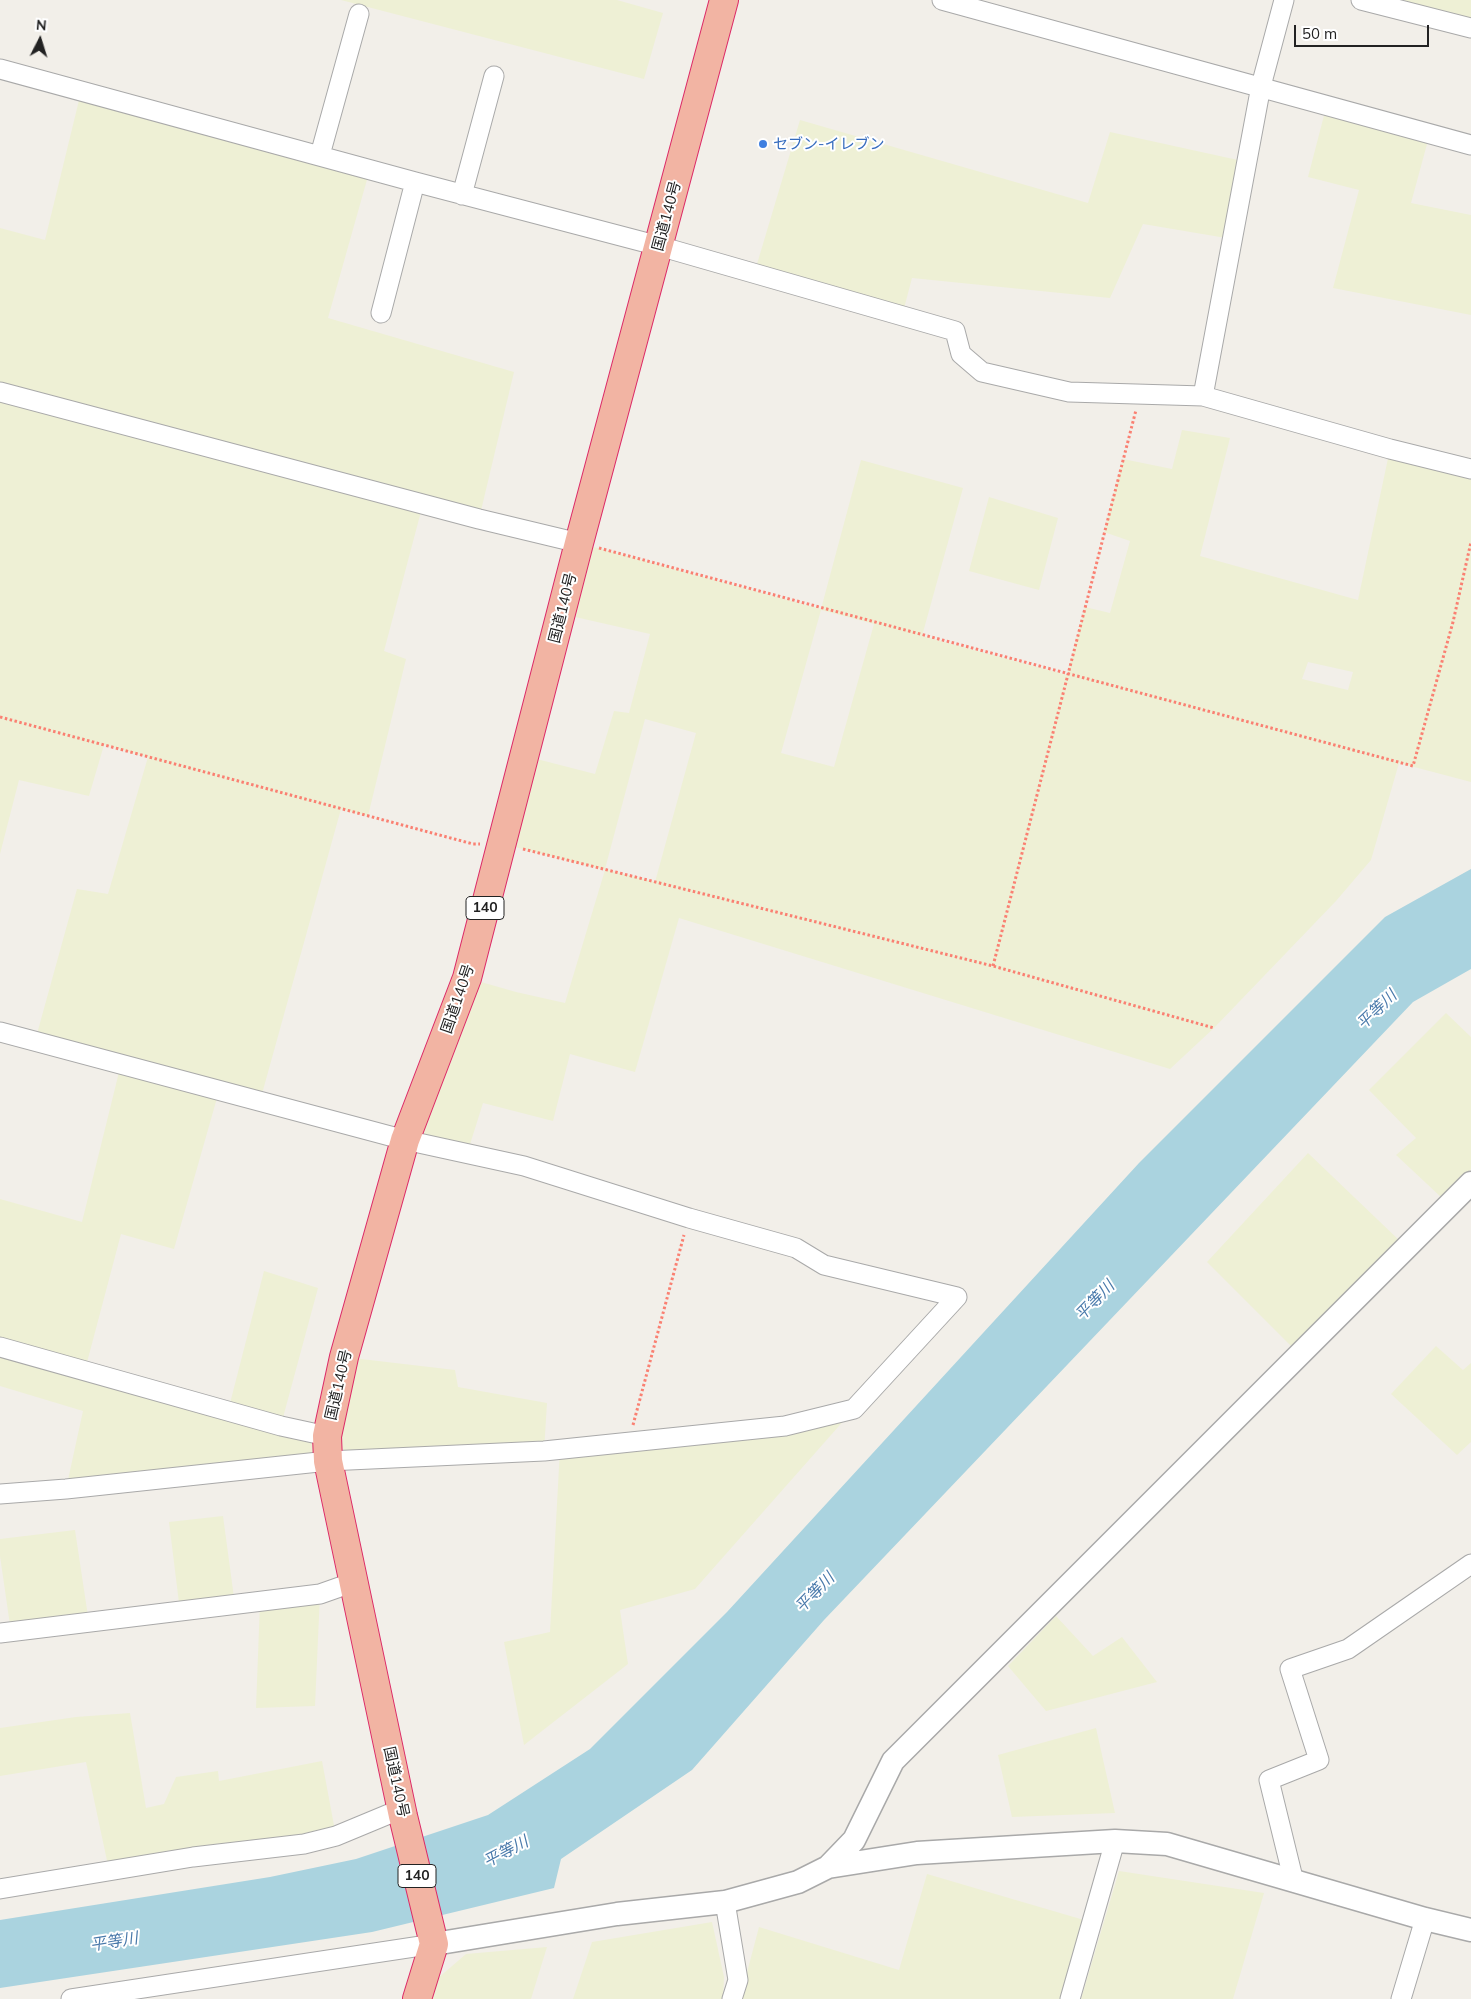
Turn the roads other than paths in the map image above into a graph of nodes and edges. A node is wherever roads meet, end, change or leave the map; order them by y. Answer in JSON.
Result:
{"nodes":[{"id":1,"x":724,"y":0,"type":"edge"},
{"id":2,"x":942,"y":0,"type":"edge"},
{"id":3,"x":1284,"y":0,"type":"edge"},
{"id":4,"x":1361,"y":0,"type":"edge"},
{"id":5,"x":359,"y":14,"type":"dead end"},
{"id":6,"x":1471,"y":28,"type":"edge"},
{"id":7,"x":0,"y":69,"type":"edge"},
{"id":8,"x":494,"y":76,"type":"dead end"},
{"id":9,"x":1261,"y":86,"type":"junction"},
{"id":10,"x":1471,"y":145,"type":"edge"},
{"id":11,"x":320,"y":155,"type":"junction"},
{"id":12,"x":415,"y":182,"type":"junction"},
{"id":13,"x":462,"y":195,"type":"junction"},
{"id":14,"x":659,"y":246,"type":"junction"},
{"id":15,"x":381,"y":313,"type":"dead end"},
{"id":16,"x":0,"y":392,"type":"edge"},
{"id":17,"x":1203,"y":396,"type":"junction"},
{"id":18,"x":1471,"y":469,"type":"edge"},
{"id":19,"x":579,"y":543,"type":"junction"},
{"id":20,"x":0,"y":1032,"type":"edge"},
{"id":21,"x":405,"y":1140,"type":"junction"},
{"id":22,"x":1471,"y":1183,"type":"edge"},
{"id":23,"x":0,"y":1347,"type":"edge"},
{"id":24,"x":328,"y":1449,"type":"junction"},
{"id":25,"x":0,"y":1494,"type":"edge"},
{"id":26,"x":1471,"y":1564,"type":"edge"},
{"id":27,"x":354,"y":1582,"type":"junction"},
{"id":28,"x":0,"y":1633,"type":"edge"},
{"id":29,"x":402,"y":1812,"type":"junction"},
{"id":30,"x":1115,"y":1841,"type":"junction"},
{"id":31,"x":828,"y":1867,"type":"junction"},
{"id":32,"x":1294,"y":1882,"type":"junction"},
{"id":33,"x":0,"y":1889,"type":"edge"},
{"id":34,"x":725,"y":1902,"type":"junction"},
{"id":35,"x":1425,"y":1919,"type":"junction"},
{"id":36,"x":1471,"y":1930,"type":"edge"},
{"id":37,"x":432,"y":1939,"type":"junction"},
{"id":38,"x":71,"y":1999,"type":"edge"},
{"id":39,"x":417,"y":1999,"type":"edge"},
{"id":40,"x":732,"y":1999,"type":"edge"},
{"id":41,"x":1070,"y":1999,"type":"edge"},
{"id":42,"x":1401,"y":1999,"type":"edge"}],
"edges":[{"from":1,"to":14,"type":"highway","name":"国道140号","number":"140"},
{"from":2,"to":9,"type":"street"},
{"from":3,"to":9,"type":"street"},
{"from":4,"to":6,"type":"street"},
{"from":5,"to":11,"type":"street"},
{"from":7,"to":11,"type":"street"},
{"from":8,"to":13,"type":"street"},
{"from":9,"to":10,"type":"street"},
{"from":9,"to":17,"type":"street"},
{"from":11,"to":12,"type":"street"},
{"from":12,"to":13,"type":"street"},
{"from":12,"to":15,"type":"street"},
{"from":13,"to":14,"type":"street"},
{"from":14,"to":17,"type":"street"},
{"from":14,"to":19,"type":"highway","name":"国道140号","number":"140"},
{"from":16,"to":19,"type":"street"},
{"from":17,"to":18,"type":"street"},
{"from":19,"to":21,"type":"highway","name":"国道140号","number":"140"},
{"from":20,"to":21,"type":"street"},
{"from":21,"to":24,"type":"highway","name":"国道140号","number":"140"},
{"from":21,"to":24,"type":"street"},
{"from":22,"to":31,"type":"street"},
{"from":23,"to":24,"type":"street"},
{"from":24,"to":25,"type":"street"},
{"from":24,"to":27,"type":"highway","name":"国道140号","number":"140"},
{"from":26,"to":32,"type":"street"},
{"from":27,"to":28,"type":"street"},
{"from":27,"to":29,"type":"highway","name":"国道140号","number":"140"},
{"from":29,"to":33,"type":"street"},
{"from":29,"to":37,"type":"highway","name":"国道140号","number":"140"},
{"from":30,"to":31,"type":"street"},
{"from":30,"to":32,"type":"street"},
{"from":30,"to":41,"type":"street"},
{"from":31,"to":34,"type":"street"},
{"from":32,"to":35,"type":"street"},
{"from":34,"to":37,"type":"street"},
{"from":34,"to":40,"type":"street"},
{"from":35,"to":36,"type":"street"},
{"from":35,"to":42,"type":"street"},
{"from":37,"to":38,"type":"street"},
{"from":37,"to":39,"type":"highway"}]}
